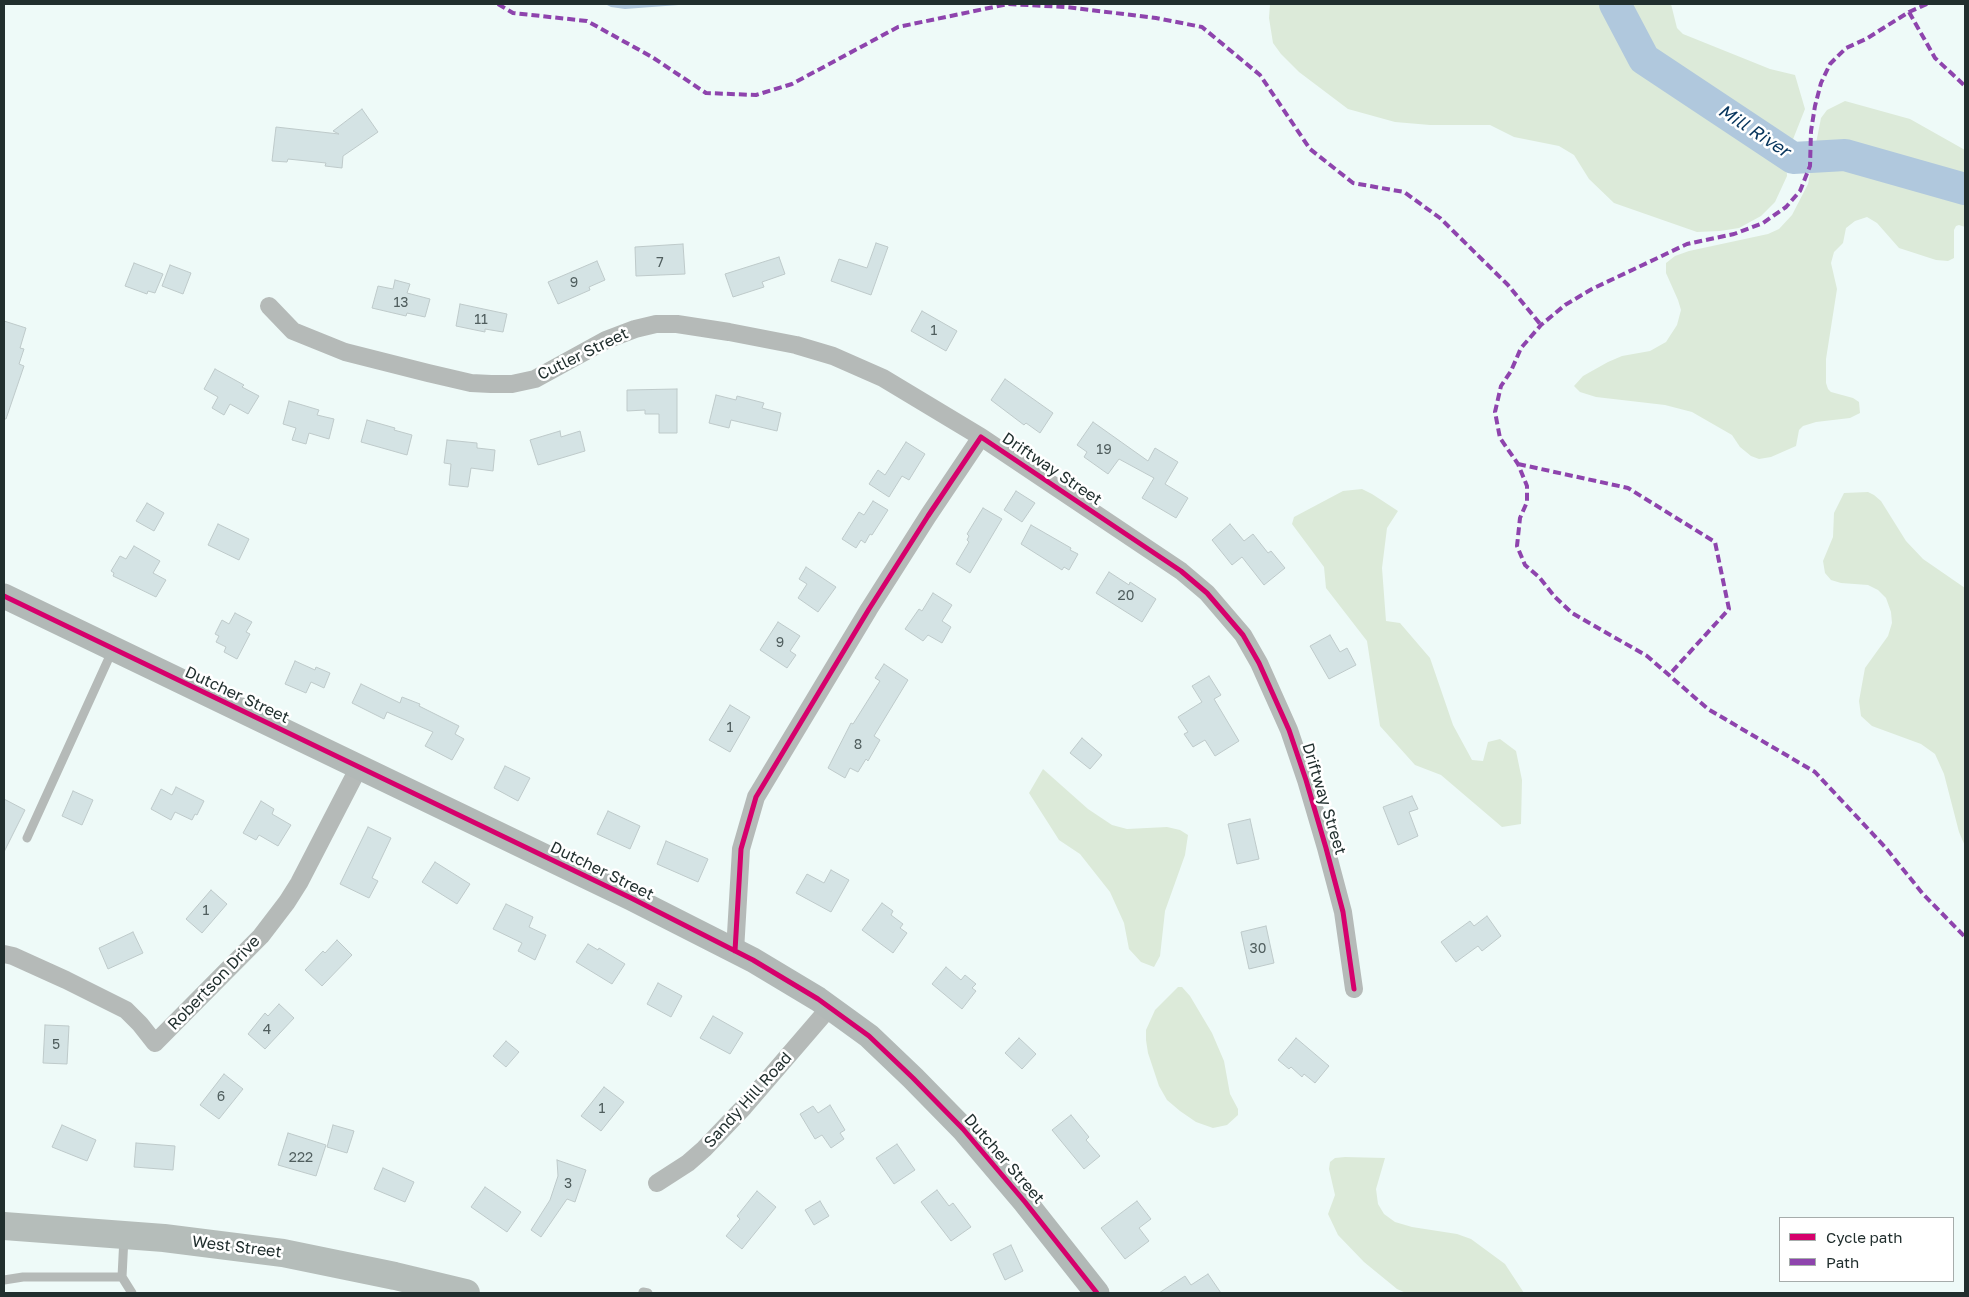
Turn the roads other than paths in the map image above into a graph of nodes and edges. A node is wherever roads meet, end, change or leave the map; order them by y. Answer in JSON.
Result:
{"nodes":[{"id":1,"x":269,"y":306,"type":"dead end"},
{"id":2,"x":981,"y":437,"type":"junction"},
{"id":3,"x":4,"y":596,"type":"edge"},
{"id":4,"x":113,"y":649,"type":"junction"},
{"id":5,"x":359,"y":767,"type":"junction"},
{"id":6,"x":27,"y":838,"type":"dead end"},
{"id":7,"x":735,"y":951,"type":"junction"},
{"id":8,"x":4,"y":954,"type":"edge"},
{"id":9,"x":1354,"y":989,"type":"dead end"},
{"id":10,"x":830,"y":1007,"type":"junction"},
{"id":11,"x":657,"y":1183,"type":"dead end"},
{"id":12,"x":4,"y":1226,"type":"edge"},
{"id":13,"x":124,"y":1235,"type":"junction"},
{"id":14,"x":122,"y":1277,"type":"junction"},
{"id":15,"x":4,"y":1280,"type":"edge"},
{"id":16,"x":132,"y":1293,"type":"edge"},
{"id":17,"x":466,"y":1293,"type":"edge"},
{"id":18,"x":1097,"y":1293,"type":"edge"}],
"edges":[{"from":1,"to":2,"type":"street","name":"Cutler Street"},
{"from":2,"to":7,"type":"street","name":"Driftway Street"},
{"from":2,"to":9,"type":"street","name":"Driftway Street"},
{"from":3,"to":4,"type":"street","name":"Dutcher Street"},
{"from":4,"to":5,"type":"street","name":"Dutcher Street"},
{"from":4,"to":6,"type":"lane"},
{"from":5,"to":7,"type":"street","name":"Dutcher Street"},
{"from":5,"to":8,"type":"street","name":"Robertson Drive"},
{"from":7,"to":10,"type":"street","name":"Dutcher Street"},
{"from":10,"to":11,"type":"street","name":"Sandy Hill Road"},
{"from":10,"to":18,"type":"street","name":"Dutcher Street"},
{"from":12,"to":13,"type":"main road","name":"West Street"},
{"from":13,"to":14,"type":"lane"},
{"from":13,"to":17,"type":"main road","name":"West Street"},
{"from":14,"to":15,"type":"lane"},
{"from":14,"to":16,"type":"lane"}]}
